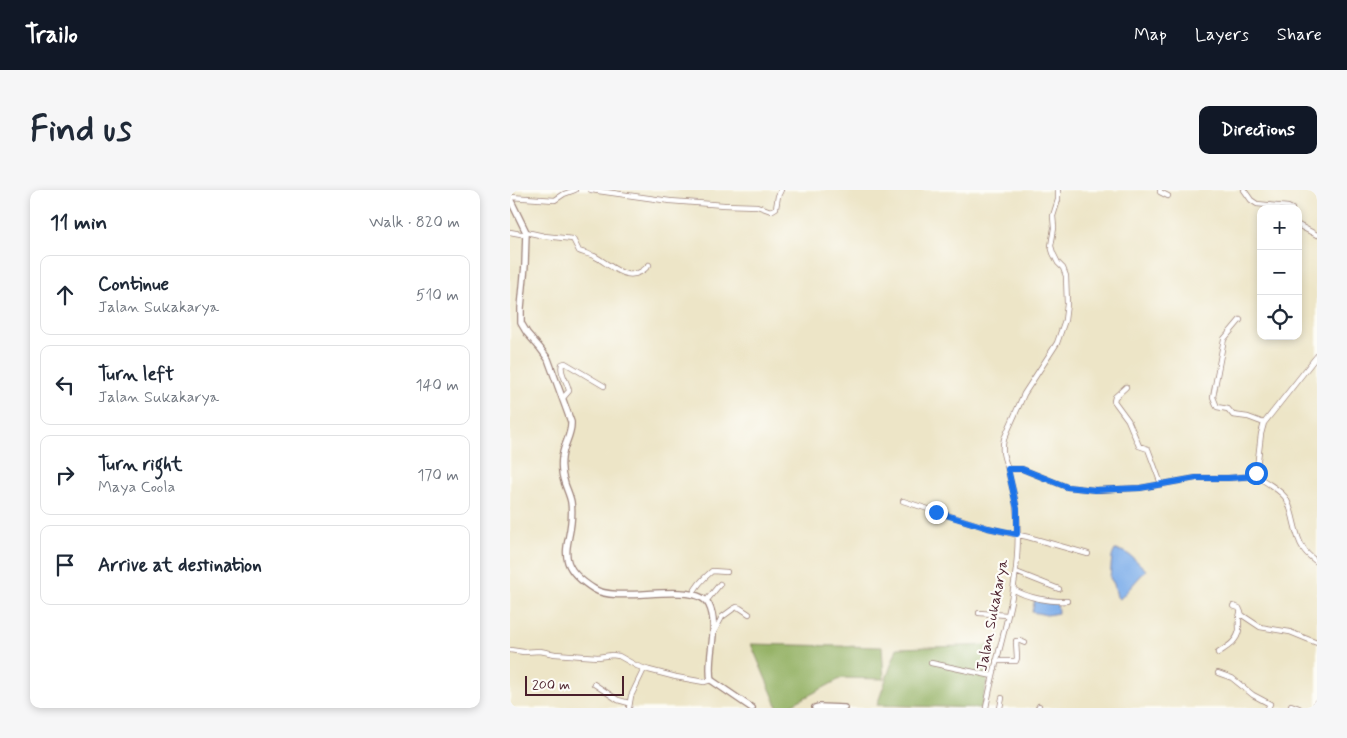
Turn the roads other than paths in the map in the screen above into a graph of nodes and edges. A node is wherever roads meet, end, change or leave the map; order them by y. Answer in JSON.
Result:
{"nodes":[{"id":1,"x":575,"y":190,"type":"edge"},
{"id":2,"x":591,"y":190,"type":"edge"},
{"id":3,"x":780,"y":190,"type":"edge"},
{"id":4,"x":1058,"y":190,"type":"edge"},
{"id":5,"x":1160,"y":190,"type":"edge"},
{"id":6,"x":1244,"y":190,"type":"edge"},
{"id":7,"x":1168,"y":196,"type":"dead end"},
{"id":8,"x":510,"y":198,"type":"edge"},
{"id":9,"x":1267,"y":205,"type":"edge"},
{"id":10,"x":1302,"y":227,"type":"edge"},
{"id":11,"x":510,"y":232,"type":"edge"},
{"id":12,"x":526,"y":233,"type":"junction"},
{"id":13,"x":1317,"y":235,"type":"edge"},
{"id":14,"x":649,"y":265,"type":"dead end"},
{"id":15,"x":1240,"y":320,"type":"dead end"},
{"id":16,"x":1317,"y":356,"type":"edge"},
{"id":17,"x":604,"y":386,"type":"dead end"},
{"id":18,"x":1126,"y":387,"type":"dead end"},
{"id":19,"x":562,"y":399,"type":"junction"},
{"id":20,"x":1264,"y":423,"type":"junction"},
{"id":21,"x":1008,"y":469,"type":"junction"},
{"id":22,"x":1256,"y":476,"type":"junction"},
{"id":23,"x":1161,"y":484,"type":"junction"},
{"id":24,"x":903,"y":501,"type":"dead end"},
{"id":25,"x":1017,"y":534,"type":"junction"},
{"id":26,"x":1088,"y":554,"type":"dead end"},
{"id":27,"x":1317,"y":562,"type":"edge"},
{"id":28,"x":727,"y":572,"type":"dead end"},
{"id":29,"x":1016,"y":572,"type":"junction"},
{"id":30,"x":720,"y":584,"type":"dead end"},
{"id":31,"x":1060,"y":588,"type":"dead end"},
{"id":32,"x":1013,"y":589,"type":"junction"},
{"id":33,"x":693,"y":594,"type":"junction"},
{"id":34,"x":706,"y":600,"type":"junction"},
{"id":35,"x":1067,"y":601,"type":"dead end"},
{"id":36,"x":1232,"y":606,"type":"dead end"},
{"id":37,"x":979,"y":613,"type":"dead end"},
{"id":38,"x":749,"y":614,"type":"dead end"},
{"id":39,"x":1240,"y":614,"type":"junction"},
{"id":40,"x":1007,"y":615,"type":"junction"},
{"id":41,"x":713,"y":633,"type":"junction"},
{"id":42,"x":1025,"y":643,"type":"dead end"},
{"id":43,"x":1317,"y":643,"type":"edge"},
{"id":44,"x":510,"y":650,"type":"edge"},
{"id":45,"x":1218,"y":653,"type":"dead end"},
{"id":46,"x":996,"y":661,"type":"junction"},
{"id":47,"x":931,"y":663,"type":"dead end"},
{"id":48,"x":644,"y":669,"type":"junction"},
{"id":49,"x":1218,"y":673,"type":"dead end"},
{"id":50,"x":993,"y":676,"type":"junction"},
{"id":51,"x":711,"y":680,"type":"junction"},
{"id":52,"x":594,"y":684,"type":"dead end"},
{"id":53,"x":1002,"y":698,"type":"dead end"},
{"id":54,"x":1317,"y":702,"type":"edge"},
{"id":55,"x":629,"y":705,"type":"edge"},
{"id":56,"x":1291,"y":705,"type":"dead end"},
{"id":57,"x":752,"y":708,"type":"edge"},
{"id":58,"x":814,"y":708,"type":"edge"},
{"id":59,"x":844,"y":708,"type":"edge"},
{"id":60,"x":986,"y":708,"type":"edge"},
{"id":61,"x":1000,"y":708,"type":"edge"},
{"id":62,"x":1268,"y":708,"type":"edge"},
{"id":63,"x":1299,"y":708,"type":"edge"},
{"id":64,"x":1315,"y":708,"type":"edge"}],
"edges":[{"from":1,"to":8,"type":"street"},
{"from":2,"to":3,"type":"street"},
{"from":4,"to":21,"type":"street","name":"Jalan Sukakarya"},
{"from":5,"to":7,"type":"street"},
{"from":6,"to":9,"type":"street"},
{"from":8,"to":12,"type":"main road"},
{"from":10,"to":13,"type":"street"},
{"from":11,"to":12,"type":"street"},
{"from":12,"to":14,"type":"street"},
{"from":12,"to":19,"type":"main road"},
{"from":15,"to":20,"type":"street"},
{"from":16,"to":20,"type":"street"},
{"from":17,"to":19,"type":"street"},
{"from":18,"to":23,"type":"street"},
{"from":19,"to":33,"type":"main road"},
{"from":20,"to":22,"type":"street"},
{"from":21,"to":23,"type":"street"},
{"from":21,"to":25,"type":"street","name":"Jalan Sukakarya"},
{"from":22,"to":23,"type":"street"},
{"from":22,"to":27,"type":"street"},
{"from":24,"to":25,"type":"street"},
{"from":25,"to":26,"type":"street"},
{"from":25,"to":29,"type":"street","name":"Jalan Sukakarya"},
{"from":28,"to":33,"type":"street"},
{"from":29,"to":31,"type":"street"},
{"from":29,"to":32,"type":"street","name":"Jalan Sukakarya"},
{"from":30,"to":34,"type":"street"},
{"from":32,"to":35,"type":"street"},
{"from":32,"to":40,"type":"street","name":"Jalan Sukakarya"},
{"from":33,"to":34,"type":"main road"},
{"from":34,"to":41,"type":"main road"},
{"from":36,"to":39,"type":"street"},
{"from":37,"to":40,"type":"street"},
{"from":38,"to":41,"type":"street"},
{"from":39,"to":43,"type":"street"},
{"from":39,"to":45,"type":"street"},
{"from":40,"to":46,"type":"street","name":"Jalan Sukakarya"},
{"from":41,"to":51,"type":"main road"},
{"from":42,"to":46,"type":"street"},
{"from":44,"to":48,"type":"street"},
{"from":46,"to":50,"type":"street","name":"Jalan Sukakarya"},
{"from":47,"to":50,"type":"street"},
{"from":48,"to":51,"type":"street"},
{"from":48,"to":55,"type":"street"},
{"from":49,"to":62,"type":"street"},
{"from":50,"to":60,"type":"street","name":"Jalan Sukakarya"},
{"from":51,"to":57,"type":"main road"},
{"from":52,"to":55,"type":"street"},
{"from":53,"to":61,"type":"street"},
{"from":54,"to":64,"type":"street"},
{"from":56,"to":63,"type":"street"},
{"from":58,"to":59,"type":"main road"}]}
